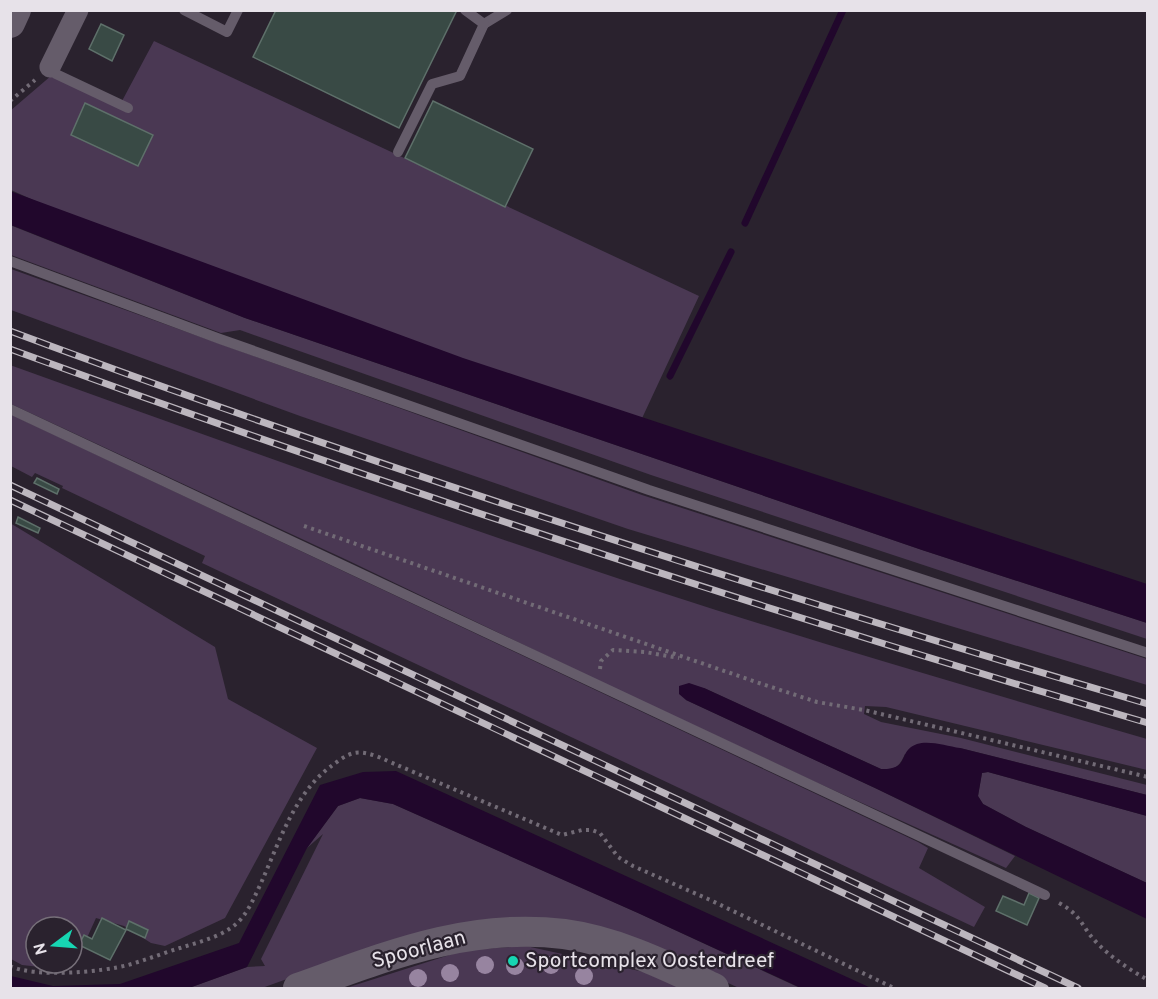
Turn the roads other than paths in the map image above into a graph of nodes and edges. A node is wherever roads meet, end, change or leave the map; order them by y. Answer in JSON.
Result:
{"nodes":[{"id":1,"x":16,"y":10,"type":"edge"},
{"id":2,"x":78,"y":10,"type":"edge"},
{"id":3,"x":184,"y":10,"type":"edge"},
{"id":4,"x":238,"y":10,"type":"edge"},
{"id":5,"x":465,"y":10,"type":"edge"},
{"id":6,"x":507,"y":10,"type":"edge"},
{"id":7,"x":10,"y":23,"type":"edge"},
{"id":8,"x":484,"y":24,"type":"junction"},
{"id":9,"x":50,"y":67,"type":"joint"},
{"id":10,"x":128,"y":108,"type":"dead end"},
{"id":11,"x":398,"y":152,"type":"dead end"},
{"id":12,"x":10,"y":261,"type":"edge"},
{"id":13,"x":10,"y":409,"type":"edge"},
{"id":14,"x":1148,"y":653,"type":"edge"},
{"id":15,"x":1046,"y":895,"type":"road end"},
{"id":16,"x":297,"y":988,"type":"edge"},
{"id":17,"x":714,"y":988,"type":"edge"}],
"edges":[{"from":1,"to":7,"type":"main road"},
{"from":2,"to":9,"type":"street"},
{"from":3,"to":4,"type":"lane"},
{"from":5,"to":8,"type":"lane"},
{"from":6,"to":8,"type":"lane"},
{"from":8,"to":11,"type":"lane"},
{"from":9,"to":10,"type":"lane"},
{"from":12,"to":14,"type":"lane"},
{"from":13,"to":15,"type":"lane"},
{"from":16,"to":17,"type":"main road","name":"Spoorlaan"}]}
